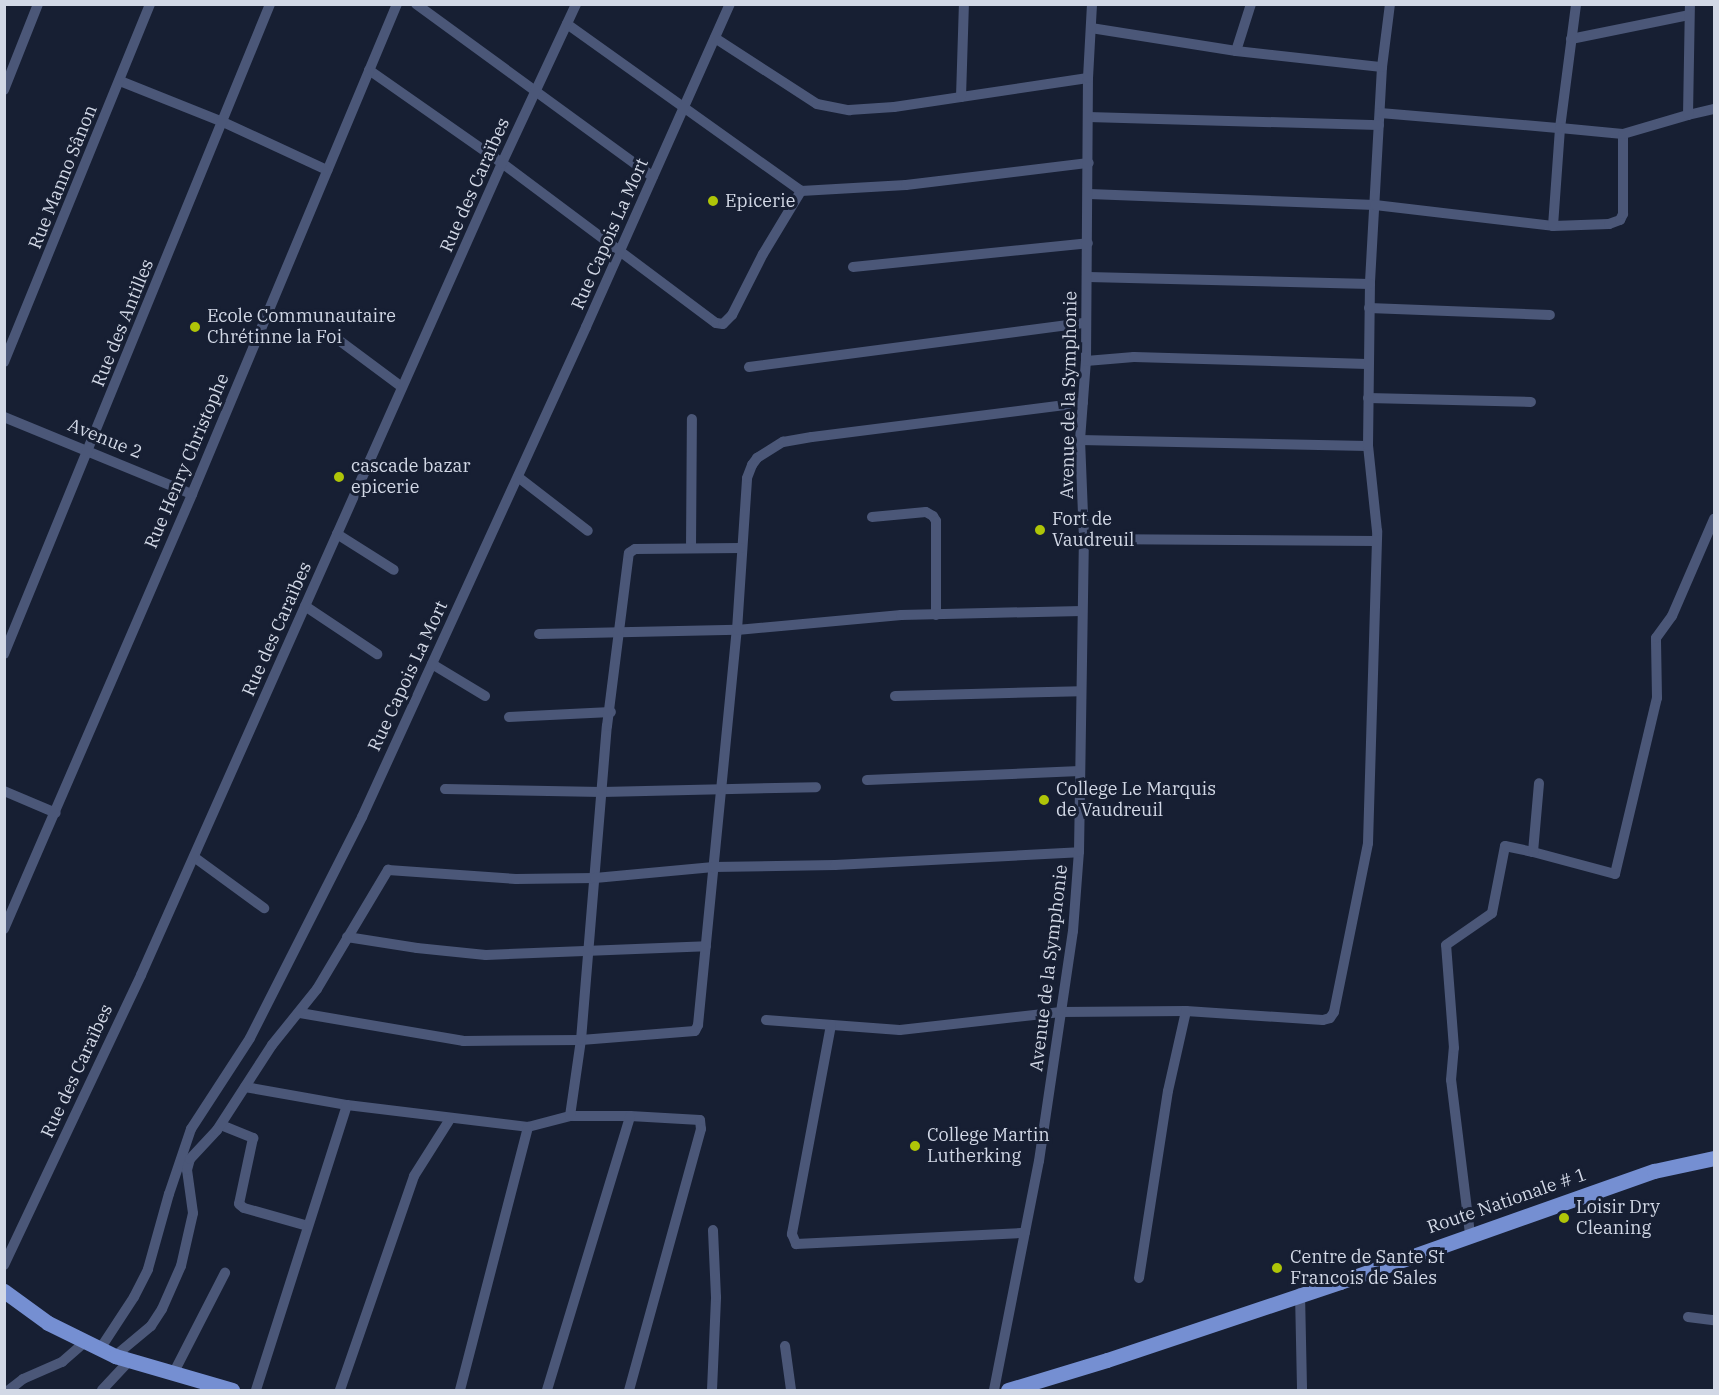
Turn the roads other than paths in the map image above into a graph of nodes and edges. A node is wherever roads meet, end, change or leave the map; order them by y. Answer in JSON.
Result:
{"nodes":[{"id":1,"x":38,"y":4,"type":"edge"},
{"id":2,"x":150,"y":4,"type":"edge"},
{"id":3,"x":270,"y":4,"type":"edge"},
{"id":4,"x":397,"y":4,"type":"edge"},
{"id":5,"x":416,"y":4,"type":"edge"},
{"id":6,"x":576,"y":4,"type":"edge"},
{"id":7,"x":729,"y":4,"type":"edge"},
{"id":8,"x":964,"y":4,"type":"edge"},
{"id":9,"x":1092,"y":4,"type":"edge"},
{"id":10,"x":1251,"y":4,"type":"edge"},
{"id":11,"x":1390,"y":4,"type":"edge"},
{"id":12,"x":1576,"y":4,"type":"edge"},
{"id":13,"x":1692,"y":7,"type":"edge"},
{"id":14,"x":567,"y":24,"type":"junction"},
{"id":15,"x":1091,"y":28,"type":"junction"},
{"id":16,"x":715,"y":38,"type":"junction"},
{"id":17,"x":1571,"y":39,"type":"junction"},
{"id":18,"x":1236,"y":51,"type":"junction"},
{"id":19,"x":1382,"y":68,"type":"junction"},
{"id":20,"x":369,"y":70,"type":"junction"},
{"id":21,"x":1088,"y":78,"type":"junction"},
{"id":22,"x":120,"y":81,"type":"junction"},
{"id":23,"x":4,"y":90,"type":"edge"},
{"id":24,"x":536,"y":90,"type":"junction"},
{"id":25,"x":961,"y":97,"type":"junction"},
{"id":26,"x":684,"y":107,"type":"junction"},
{"id":27,"x":1714,"y":109,"type":"edge"},
{"id":28,"x":1380,"y":113,"type":"junction"},
{"id":29,"x":1688,"y":115,"type":"junction"},
{"id":30,"x":1088,"y":117,"type":"junction"},
{"id":31,"x":223,"y":122,"type":"junction"},
{"id":32,"x":1379,"y":125,"type":"junction"},
{"id":33,"x":1560,"y":128,"type":"junction"},
{"id":34,"x":1623,"y":134,"type":"junction"},
{"id":35,"x":502,"y":163,"type":"junction"},
{"id":36,"x":1089,"y":163,"type":"junction"},
{"id":37,"x":327,"y":170,"type":"junction"},
{"id":38,"x":653,"y":177,"type":"junction"},
{"id":39,"x":801,"y":192,"type":"junction"},
{"id":40,"x":1089,"y":194,"type":"junction"},
{"id":41,"x":1375,"y":205,"type":"junction"},
{"id":42,"x":1553,"y":226,"type":"junction"},
{"id":43,"x":1088,"y":243,"type":"junction"},
{"id":44,"x":618,"y":252,"type":"junction"},
{"id":45,"x":853,"y":267,"type":"dead end"},
{"id":46,"x":1088,"y":277,"type":"junction"},
{"id":47,"x":1370,"y":285,"type":"junction"},
{"id":48,"x":1369,"y":308,"type":"junction"},
{"id":49,"x":1551,"y":315,"type":"dead end"},
{"id":50,"x":1085,"y":323,"type":"junction"},
{"id":51,"x":340,"y":341,"type":"dead end"},
{"id":52,"x":1086,"y":361,"type":"junction"},
{"id":53,"x":4,"y":362,"type":"edge"},
{"id":54,"x":1367,"y":364,"type":"junction"},
{"id":55,"x":749,"y":367,"type":"dead end"},
{"id":56,"x":402,"y":387,"type":"junction"},
{"id":57,"x":1368,"y":398,"type":"junction"},
{"id":58,"x":1531,"y":402,"type":"dead end"},
{"id":59,"x":1083,"y":403,"type":"junction"},
{"id":60,"x":4,"y":417,"type":"edge"},
{"id":61,"x":692,"y":420,"type":"dead end"},
{"id":62,"x":1080,"y":440,"type":"junction"},
{"id":63,"x":1368,"y":446,"type":"junction"},
{"id":64,"x":89,"y":450,"type":"junction"},
{"id":65,"x":518,"y":477,"type":"junction"},
{"id":66,"x":192,"y":494,"type":"junction"},
{"id":67,"x":872,"y":517,"type":"dead end"},
{"id":68,"x":1714,"y":519,"type":"edge"},
{"id":69,"x":588,"y":531,"type":"dead end"},
{"id":70,"x":337,"y":534,"type":"junction"},
{"id":71,"x":1084,"y":539,"type":"junction"},
{"id":72,"x":1376,"y":541,"type":"junction"},
{"id":73,"x":691,"y":548,"type":"junction"},
{"id":74,"x":741,"y":548,"type":"junction"},
{"id":75,"x":394,"y":570,"type":"dead end"},
{"id":76,"x":305,"y":606,"type":"junction"},
{"id":77,"x":1082,"y":611,"type":"junction"},
{"id":78,"x":936,"y":615,"type":"junction"},
{"id":79,"x":737,"y":630,"type":"junction"},
{"id":80,"x":619,"y":631,"type":"junction"},
{"id":81,"x":539,"y":634,"type":"dead end"},
{"id":82,"x":4,"y":654,"type":"edge"},
{"id":83,"x":377,"y":654,"type":"dead end"},
{"id":84,"x":432,"y":664,"type":"junction"},
{"id":85,"x":1080,"y":691,"type":"junction"},
{"id":86,"x":485,"y":696,"type":"dead end"},
{"id":87,"x":895,"y":696,"type":"dead end"},
{"id":88,"x":611,"y":712,"type":"junction"},
{"id":89,"x":509,"y":717,"type":"dead end"},
{"id":90,"x":1080,"y":771,"type":"junction"},
{"id":91,"x":867,"y":780,"type":"dead end"},
{"id":92,"x":1539,"y":783,"type":"dead end"},
{"id":93,"x":816,"y":788,"type":"dead end"},
{"id":94,"x":446,"y":789,"type":"dead end"},
{"id":95,"x":720,"y":790,"type":"junction"},
{"id":96,"x":4,"y":791,"type":"edge"},
{"id":97,"x":602,"y":792,"type":"junction"},
{"id":98,"x":56,"y":813,"type":"junction"},
{"id":99,"x":1079,"y":852,"type":"junction"},
{"id":100,"x":1533,"y":852,"type":"junction"},
{"id":101,"x":194,"y":857,"type":"junction"},
{"id":102,"x":713,"y":867,"type":"junction"},
{"id":103,"x":595,"y":878,"type":"junction"},
{"id":104,"x":264,"y":908,"type":"dead end"},
{"id":105,"x":4,"y":929,"type":"edge"},
{"id":106,"x":347,"y":937,"type":"junction"},
{"id":107,"x":705,"y":946,"type":"junction"},
{"id":108,"x":589,"y":950,"type":"junction"},
{"id":109,"x":1186,"y":1011,"type":"junction"},
{"id":110,"x":1061,"y":1012,"type":"junction"},
{"id":111,"x":300,"y":1013,"type":"junction"},
{"id":112,"x":766,"y":1020,"type":"dead end"},
{"id":113,"x":831,"y":1025,"type":"junction"},
{"id":114,"x":581,"y":1040,"type":"junction"},
{"id":115,"x":245,"y":1087,"type":"junction"},
{"id":116,"x":347,"y":1105,"type":"junction"},
{"id":117,"x":570,"y":1116,"type":"junction"},
{"id":118,"x":630,"y":1116,"type":"junction"},
{"id":119,"x":450,"y":1119,"type":"junction"},
{"id":120,"x":220,"y":1125,"type":"junction"},
{"id":121,"x":528,"y":1126,"type":"junction"},
{"id":122,"x":1714,"y":1158,"type":"edge"},
{"id":123,"x":308,"y":1226,"type":"junction"},
{"id":124,"x":713,"y":1230,"type":"dead end"},
{"id":125,"x":1025,"y":1233,"type":"junction"},
{"id":126,"x":1470,"y":1234,"type":"junction"},
{"id":127,"x":4,"y":1265,"type":"edge"},
{"id":128,"x":225,"y":1273,"type":"dead end"},
{"id":129,"x":1138,"y":1278,"type":"dead end"},
{"id":130,"x":4,"y":1291,"type":"edge"},
{"id":131,"x":1300,"y":1293,"type":"junction"},
{"id":132,"x":1688,"y":1317,"type":"dead end"},
{"id":133,"x":1714,"y":1320,"type":"edge"},
{"id":134,"x":85,"y":1342,"type":"junction"},
{"id":135,"x":785,"y":1346,"type":"dead end"},
{"id":136,"x":100,"y":1349,"type":"junction"},
{"id":137,"x":122,"y":1359,"type":"junction"},
{"id":138,"x":173,"y":1374,"type":"junction"},
{"id":139,"x":9,"y":1390,"type":"edge"},
{"id":140,"x":102,"y":1390,"type":"edge"},
{"id":141,"x":232,"y":1390,"type":"edge"},
{"id":142,"x":256,"y":1390,"type":"edge"},
{"id":143,"x":340,"y":1390,"type":"edge"},
{"id":144,"x":460,"y":1390,"type":"edge"},
{"id":145,"x":547,"y":1390,"type":"edge"},
{"id":146,"x":630,"y":1390,"type":"edge"},
{"id":147,"x":712,"y":1390,"type":"edge"},
{"id":148,"x":791,"y":1390,"type":"edge"},
{"id":149,"x":994,"y":1390,"type":"edge"},
{"id":150,"x":1008,"y":1390,"type":"edge"},
{"id":151,"x":1302,"y":1390,"type":"edge"}],
"edges":[{"from":1,"to":23,"type":"street"},
{"from":2,"to":22,"type":"street","name":"Rue Manno Sânon"},
{"from":3,"to":31,"type":"street","name":"Rue des Antilles"},
{"from":4,"to":20,"type":"street","name":"Rue Henry Christophe"},
{"from":5,"to":24,"type":"street"},
{"from":6,"to":14,"type":"street","name":"Rue des Caraïbes"},
{"from":7,"to":16,"type":"street","name":"Rue Capois La Mort"},
{"from":8,"to":25,"type":"street"},
{"from":9,"to":15,"type":"street","name":"Avenue de la Symphonie"},
{"from":10,"to":18,"type":"street"},
{"from":11,"to":19,"type":"street"},
{"from":12,"to":17,"type":"street"},
{"from":13,"to":17,"type":"street"},
{"from":13,"to":29,"type":"street"},
{"from":14,"to":24,"type":"street","name":"Rue des Caraïbes"},
{"from":14,"to":26,"type":"street"},
{"from":15,"to":18,"type":"street"},
{"from":15,"to":21,"type":"street","name":"Avenue de la Symphonie"},
{"from":16,"to":25,"type":"street"},
{"from":16,"to":26,"type":"street","name":"Rue Capois La Mort"},
{"from":17,"to":33,"type":"street"},
{"from":18,"to":19,"type":"street"},
{"from":19,"to":28,"type":"street"},
{"from":20,"to":35,"type":"street"},
{"from":20,"to":37,"type":"street","name":"Rue Henry Christophe"},
{"from":21,"to":25,"type":"street"},
{"from":21,"to":30,"type":"street","name":"Avenue de la Symphonie"},
{"from":22,"to":31,"type":"street"},
{"from":22,"to":53,"type":"street","name":"Rue Manno Sânon"},
{"from":24,"to":35,"type":"street","name":"Rue des Caraïbes"},
{"from":24,"to":38,"type":"street"},
{"from":26,"to":38,"type":"street","name":"Rue Capois La Mort"},
{"from":26,"to":39,"type":"street"},
{"from":27,"to":29,"type":"street"},
{"from":28,"to":32,"type":"street"},
{"from":28,"to":33,"type":"street"},
{"from":29,"to":34,"type":"street"},
{"from":30,"to":32,"type":"street"},
{"from":30,"to":36,"type":"street","name":"Avenue de la Symphonie"},
{"from":31,"to":37,"type":"street"},
{"from":31,"to":64,"type":"street","name":"Rue des Antilles"},
{"from":32,"to":41,"type":"street"},
{"from":33,"to":34,"type":"street"},
{"from":33,"to":42,"type":"street"},
{"from":34,"to":42,"type":"street"},
{"from":35,"to":44,"type":"street"},
{"from":35,"to":56,"type":"street","name":"Rue des Caraïbes"},
{"from":36,"to":39,"type":"street"},
{"from":36,"to":40,"type":"street","name":"Avenue de la Symphonie"},
{"from":37,"to":66,"type":"street","name":"Rue Henry Christophe"},
{"from":38,"to":44,"type":"street","name":"Rue Capois La Mort"},
{"from":39,"to":44,"type":"street"},
{"from":40,"to":41,"type":"street"},
{"from":40,"to":43,"type":"street","name":"Avenue de la Symphonie"},
{"from":41,"to":42,"type":"street"},
{"from":41,"to":47,"type":"street"},
{"from":43,"to":45,"type":"street"},
{"from":43,"to":46,"type":"street","name":"Avenue de la Symphonie"},
{"from":44,"to":65,"type":"street","name":"Rue Capois La Mort"},
{"from":46,"to":47,"type":"street"},
{"from":46,"to":50,"type":"street","name":"Avenue de la Symphonie"},
{"from":47,"to":48,"type":"street"},
{"from":48,"to":49,"type":"street"},
{"from":48,"to":54,"type":"street"},
{"from":50,"to":52,"type":"street","name":"Avenue de la Symphonie"},
{"from":50,"to":55,"type":"street"},
{"from":51,"to":56,"type":"street"},
{"from":52,"to":54,"type":"street"},
{"from":52,"to":59,"type":"street","name":"Avenue de la Symphonie"},
{"from":54,"to":57,"type":"street"},
{"from":56,"to":70,"type":"street","name":"Rue des Caraïbes"},
{"from":57,"to":58,"type":"street"},
{"from":57,"to":63,"type":"street"},
{"from":59,"to":62,"type":"street","name":"Avenue de la Symphonie"},
{"from":59,"to":74,"type":"street"},
{"from":60,"to":64,"type":"street","name":"Avenue 2"},
{"from":61,"to":73,"type":"street"},
{"from":62,"to":63,"type":"street"},
{"from":62,"to":71,"type":"street","name":"Avenue de la Symphonie"},
{"from":63,"to":72,"type":"street"},
{"from":64,"to":66,"type":"street","name":"Avenue 2"},
{"from":64,"to":82,"type":"street","name":"Rue des Antilles"},
{"from":65,"to":69,"type":"street"},
{"from":65,"to":84,"type":"street","name":"Rue Capois La Mort"},
{"from":66,"to":98,"type":"street","name":"Rue Henry Christophe"},
{"from":67,"to":78,"type":"street"},
{"from":68,"to":100,"type":"street"},
{"from":70,"to":75,"type":"street"},
{"from":70,"to":76,"type":"street","name":"Rue des Caraïbes"},
{"from":71,"to":72,"type":"street"},
{"from":71,"to":77,"type":"street","name":"Avenue de la Symphonie"},
{"from":72,"to":109,"type":"street"},
{"from":73,"to":74,"type":"street"},
{"from":73,"to":80,"type":"street"},
{"from":74,"to":79,"type":"street"},
{"from":76,"to":83,"type":"street"},
{"from":76,"to":101,"type":"street","name":"Rue des Caraïbes"},
{"from":77,"to":78,"type":"street"},
{"from":77,"to":85,"type":"street","name":"Avenue de la Symphonie"},
{"from":78,"to":79,"type":"street"},
{"from":79,"to":80,"type":"street"},
{"from":79,"to":95,"type":"street"},
{"from":80,"to":81,"type":"street"},
{"from":80,"to":88,"type":"street"},
{"from":84,"to":86,"type":"street"},
{"from":84,"to":136,"type":"street","name":"Rue Capois La Mort"},
{"from":85,"to":87,"type":"street"},
{"from":85,"to":90,"type":"street","name":"Avenue de la Symphonie"},
{"from":88,"to":89,"type":"street"},
{"from":88,"to":97,"type":"street"},
{"from":90,"to":91,"type":"street"},
{"from":90,"to":99,"type":"street","name":"Avenue de la Symphonie"},
{"from":92,"to":100,"type":"street"},
{"from":93,"to":95,"type":"street"},
{"from":94,"to":97,"type":"street"},
{"from":95,"to":97,"type":"street"},
{"from":95,"to":102,"type":"street"},
{"from":96,"to":98,"type":"street"},
{"from":97,"to":103,"type":"street"},
{"from":98,"to":105,"type":"street","name":"Rue Henry Christophe"},
{"from":99,"to":102,"type":"street"},
{"from":99,"to":110,"type":"street","name":"Avenue de la Symphonie"},
{"from":100,"to":126,"type":"street"},
{"from":101,"to":104,"type":"street"},
{"from":101,"to":127,"type":"street","name":"Rue des Caraïbes"},
{"from":102,"to":103,"type":"street"},
{"from":102,"to":107,"type":"street"},
{"from":103,"to":106,"type":"street"},
{"from":103,"to":108,"type":"street"},
{"from":106,"to":108,"type":"street"},
{"from":106,"to":111,"type":"street"},
{"from":107,"to":108,"type":"street"},
{"from":107,"to":114,"type":"street"},
{"from":108,"to":114,"type":"street"},
{"from":109,"to":110,"type":"street"},
{"from":109,"to":129,"type":"street"},
{"from":110,"to":113,"type":"street"},
{"from":110,"to":125,"type":"street","name":"Avenue de la Symphonie"},
{"from":111,"to":114,"type":"street"},
{"from":111,"to":115,"type":"street"},
{"from":112,"to":113,"type":"street"},
{"from":113,"to":125,"type":"street"},
{"from":114,"to":117,"type":"street"},
{"from":115,"to":116,"type":"street"},
{"from":115,"to":120,"type":"street"},
{"from":116,"to":119,"type":"street"},
{"from":116,"to":123,"type":"street"},
{"from":117,"to":118,"type":"street"},
{"from":117,"to":121,"type":"street"},
{"from":118,"to":145,"type":"street"},
{"from":118,"to":146,"type":"street"},
{"from":119,"to":121,"type":"street"},
{"from":119,"to":143,"type":"street"},
{"from":120,"to":123,"type":"street"},
{"from":120,"to":137,"type":"street"},
{"from":121,"to":144,"type":"street"},
{"from":122,"to":126,"type":"main road","name":"Route Nationale # 1"},
{"from":123,"to":142,"type":"street"},
{"from":124,"to":147,"type":"street"},
{"from":125,"to":149,"type":"street","name":"Avenue de la Symphonie"},
{"from":126,"to":131,"type":"main road","name":"Route Nationale # 1"},
{"from":128,"to":138,"type":"street"},
{"from":130,"to":134,"type":"main road"},
{"from":131,"to":150,"type":"main road","name":"Route Nationale # 1"},
{"from":131,"to":151,"type":"street"},
{"from":132,"to":133,"type":"street"},
{"from":134,"to":136,"type":"main road"},
{"from":134,"to":139,"type":"street"},
{"from":135,"to":148,"type":"street"},
{"from":136,"to":137,"type":"main road"},
{"from":137,"to":138,"type":"main road"},
{"from":137,"to":140,"type":"street"},
{"from":138,"to":141,"type":"main road"}]}
